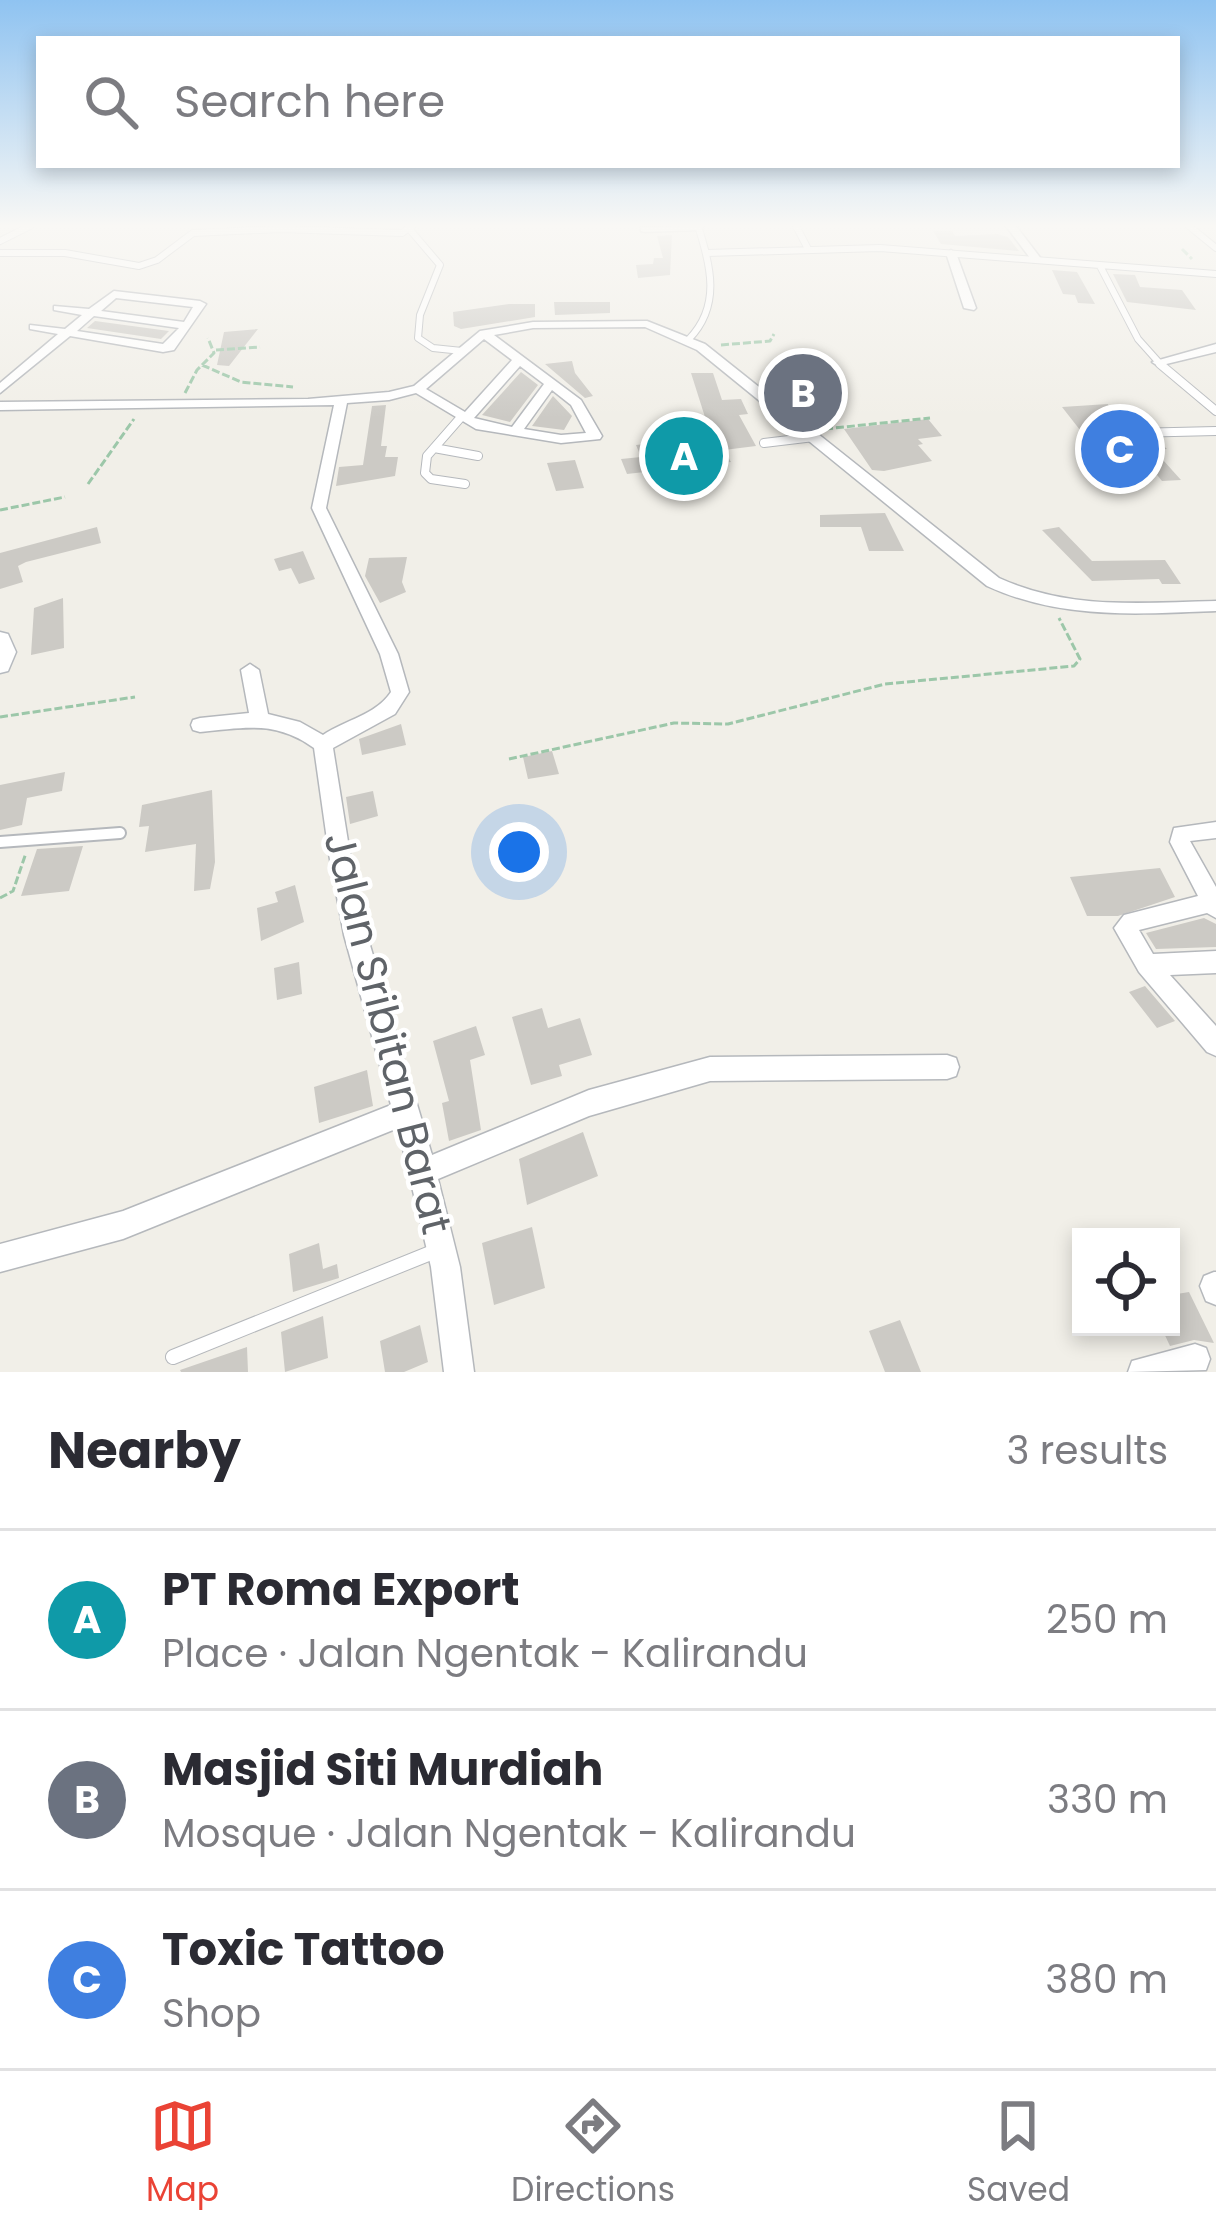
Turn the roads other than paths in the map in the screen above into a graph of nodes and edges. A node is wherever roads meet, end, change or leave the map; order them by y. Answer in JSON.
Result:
{"nodes":[{"id":1,"x":430,"y":290,"type":"edge"},
{"id":2,"x":711,"y":290,"type":"edge"},
{"id":3,"x":964,"y":290,"type":"edge"},
{"id":4,"x":1113,"y":290,"type":"edge"},
{"id":5,"x":58,"y":308,"type":"dead end"},
{"id":6,"x":970,"y":308,"type":"dead end"},
{"id":7,"x":89,"y":314,"type":"junction"},
{"id":8,"x":187,"y":326,"type":"junction"},
{"id":9,"x":34,"y":327,"type":"dead end"},
{"id":10,"x":484,"y":333,"type":"junction"},
{"id":11,"x":67,"y":334,"type":"junction"},
{"id":12,"x":695,"y":343,"type":"junction"},
{"id":13,"x":1216,"y":348,"type":"edge"},
{"id":14,"x":462,"y":351,"type":"junction"},
{"id":15,"x":518,"y":361,"type":"junction"},
{"id":16,"x":1158,"y":362,"type":"junction"},
{"id":17,"x":551,"y":383,"type":"junction"},
{"id":18,"x":0,"y":389,"type":"edge"},
{"id":19,"x":418,"y":389,"type":"junction"},
{"id":20,"x":340,"y":400,"type":"junction"},
{"id":21,"x":0,"y":406,"type":"edge"},
{"id":22,"x":1216,"y":411,"type":"edge"},
{"id":23,"x":464,"y":418,"type":"junction"},
{"id":24,"x":1216,"y":430,"type":"edge"},
{"id":25,"x":515,"y":432,"type":"junction"},
{"id":26,"x":809,"y":434,"type":"junction"},
{"id":27,"x":1090,"y":434,"type":"dead end"},
{"id":28,"x":764,"y":443,"type":"dead end"},
{"id":29,"x":434,"y":448,"type":"junction"},
{"id":30,"x":478,"y":456,"type":"dead end"},
{"id":31,"x":465,"y":484,"type":"dead end"},
{"id":32,"x":1216,"y":606,"type":"edge"},
{"id":33,"x":0,"y":640,"type":"edge"},
{"id":34,"x":0,"y":664,"type":"edge"},
{"id":35,"x":250,"y":670,"type":"dead end"},
{"id":36,"x":260,"y":720,"type":"junction"},
{"id":37,"x":200,"y":725,"type":"dead end"},
{"id":38,"x":323,"y":746,"type":"junction"},
{"id":39,"x":1216,"y":830,"type":"edge"},
{"id":40,"x":121,"y":833,"type":"dead end"},
{"id":41,"x":0,"y":842,"type":"edge"},
{"id":42,"x":1213,"y":896,"type":"edge"},
{"id":43,"x":1216,"y":962,"type":"edge"},
{"id":44,"x":1147,"y":965,"type":"junction"},
{"id":45,"x":1216,"y":1044,"type":"edge"},
{"id":46,"x":947,"y":1067,"type":"dead end"},
{"id":47,"x":408,"y":1111,"type":"junction"},
{"id":48,"x":427,"y":1171,"type":"junction"},
{"id":49,"x":443,"y":1248,"type":"junction"},
{"id":50,"x":0,"y":1258,"type":"edge"},
{"id":51,"x":173,"y":1357,"type":"dead end"},
{"id":52,"x":1195,"y":1359,"type":"dead end"},
{"id":53,"x":459,"y":1372,"type":"edge"},
{"id":54,"x":1144,"y":1372,"type":"edge"}],
"edges":[{"from":1,"to":14,"type":"lane"},
{"from":2,"to":12,"type":"lane"},
{"from":3,"to":6,"type":"street"},
{"from":4,"to":16,"type":"lane"},
{"from":5,"to":7,"type":"street"},
{"from":7,"to":8,"type":"street"},
{"from":7,"to":8,"type":"street"},
{"from":7,"to":11,"type":"street"},
{"from":8,"to":11,"type":"street"},
{"from":9,"to":11,"type":"street"},
{"from":10,"to":12,"type":"street"},
{"from":10,"to":14,"type":"street"},
{"from":10,"to":15,"type":"street"},
{"from":11,"to":18,"type":"street"},
{"from":12,"to":26,"type":"street"},
{"from":13,"to":16,"type":"street"},
{"from":14,"to":19,"type":"street"},
{"from":15,"to":17,"type":"street"},
{"from":15,"to":23,"type":"street"},
{"from":16,"to":22,"type":"lane"},
{"from":17,"to":25,"type":"street"},
{"from":17,"to":25,"type":"street"},
{"from":19,"to":20,"type":"street"},
{"from":19,"to":23,"type":"street"},
{"from":20,"to":21,"type":"street"},
{"from":20,"to":38,"type":"street"},
{"from":23,"to":25,"type":"street"},
{"from":23,"to":29,"type":"lane"},
{"from":24,"to":27,"type":"lane"},
{"from":26,"to":28,"type":"lane"},
{"from":26,"to":32,"type":"street"},
{"from":29,"to":30,"type":"lane"},
{"from":29,"to":31,"type":"lane"},
{"from":33,"to":34,"type":"main road"},
{"from":35,"to":36,"type":"street"},
{"from":36,"to":37,"type":"street"},
{"from":36,"to":38,"type":"street"},
{"from":38,"to":47,"type":"street","name":"Jalan Sribitan Barat"},
{"from":39,"to":42,"type":"street"},
{"from":40,"to":41,"type":"lane"},
{"from":42,"to":44,"type":"street"},
{"from":43,"to":44,"type":"street"},
{"from":44,"to":45,"type":"street"},
{"from":46,"to":48,"type":"street"},
{"from":47,"to":48,"type":"street","name":"Jalan Sribitan Barat"},
{"from":47,"to":50,"type":"street"},
{"from":48,"to":49,"type":"street","name":"Jalan Sribitan Barat"},
{"from":49,"to":51,"type":"lane"},
{"from":49,"to":53,"type":"street","name":"Jalan Sribitan Barat"},
{"from":52,"to":54,"type":"street"}]}
